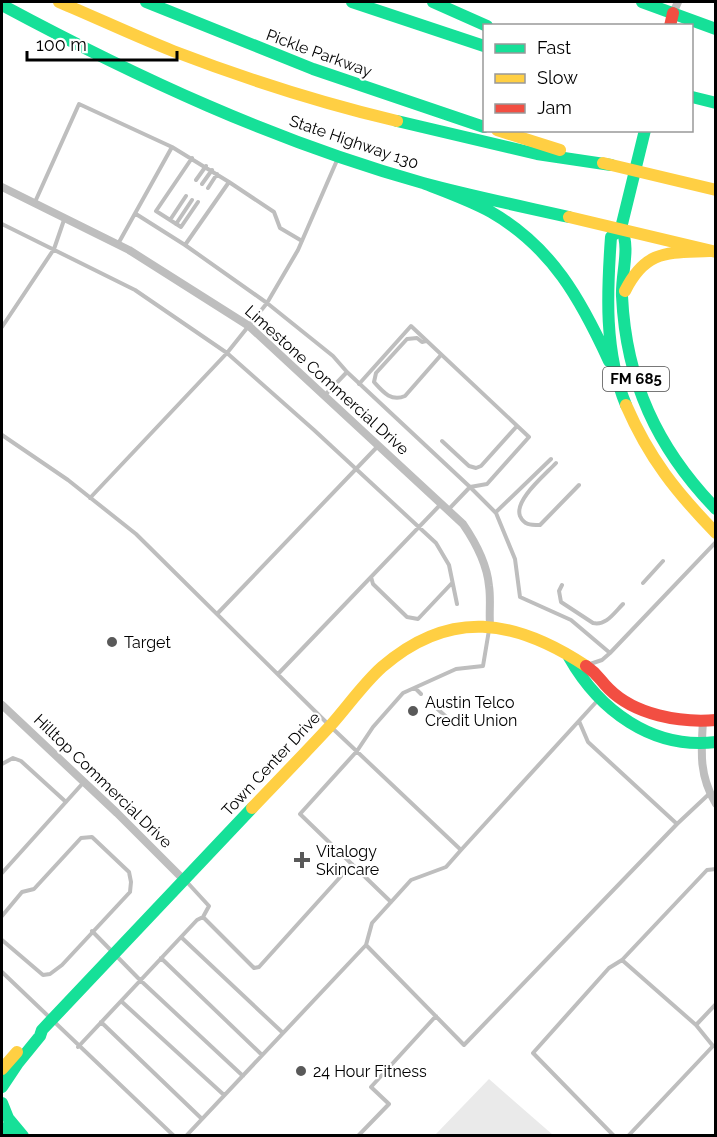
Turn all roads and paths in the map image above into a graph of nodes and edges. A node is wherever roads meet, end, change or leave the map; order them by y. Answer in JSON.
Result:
{"nodes":[{"id":1,"x":59,"y":2,"type":"edge"},
{"id":2,"x":146,"y":2,"type":"edge"},
{"id":3,"x":352,"y":2,"type":"edge"},
{"id":4,"x":433,"y":2,"type":"edge"},
{"id":5,"x":642,"y":2,"type":"edge"},
{"id":6,"x":2,"y":5,"type":"edge"},
{"id":7,"x":674,"y":10,"type":"edge"},
{"id":8,"x":483,"y":24,"type":"edge"},
{"id":9,"x":716,"y":29,"type":"edge"},
{"id":10,"x":483,"y":46,"type":"edge"},
{"id":11,"x":693,"y":97,"type":"edge"},
{"id":12,"x":716,"y":103,"type":"edge"},
{"id":13,"x":483,"y":127,"type":"edge"},
{"id":14,"x":504,"y":132,"type":"edge"},
{"id":15,"x":645,"y":132,"type":"edge"},
{"id":16,"x":172,"y":147,"type":"junction"},
{"id":17,"x":339,"y":156,"type":"junction"},
{"id":18,"x":192,"y":158,"type":"junction"},
{"id":19,"x":611,"y":165,"type":"junction"},
{"id":20,"x":206,"y":166,"type":"junction"},
{"id":21,"x":212,"y":170,"type":"junction"},
{"id":22,"x":218,"y":174,"type":"junction"},
{"id":23,"x":196,"y":180,"type":"dead end"},
{"id":24,"x":229,"y":182,"type":"junction"},
{"id":25,"x":423,"y":183,"type":"junction"},
{"id":26,"x":202,"y":184,"type":"dead end"},
{"id":27,"x":2,"y":187,"type":"edge"},
{"id":28,"x":208,"y":188,"type":"dead end"},
{"id":29,"x":716,"y":190,"type":"edge"},
{"id":30,"x":186,"y":196,"type":"dead end"},
{"id":31,"x":192,"y":200,"type":"dead end"},
{"id":32,"x":198,"y":202,"type":"dead end"},
{"id":33,"x":34,"y":203,"type":"junction"},
{"id":34,"x":136,"y":214,"type":"junction"},
{"id":35,"x":65,"y":218,"type":"junction"},
{"id":36,"x":170,"y":220,"type":"junction"},
{"id":37,"x":2,"y":224,"type":"edge"},
{"id":38,"x":176,"y":224,"type":"junction"},
{"id":39,"x":621,"y":228,"type":"junction"},
{"id":40,"x":302,"y":241,"type":"junction"},
{"id":41,"x":118,"y":244,"type":"junction"},
{"id":42,"x":185,"y":244,"type":"junction"},
{"id":43,"x":54,"y":249,"type":"junction"},
{"id":44,"x":712,"y":252,"type":"edge"},
{"id":45,"x":622,"y":301,"type":"junction"},
{"id":46,"x":267,"y":303,"type":"junction"},
{"id":47,"x":249,"y":326,"type":"junction"},
{"id":48,"x":2,"y":327,"type":"edge"},
{"id":49,"x":427,"y":341,"type":"junction"},
{"id":50,"x":227,"y":353,"type":"junction"},
{"id":51,"x":441,"y":355,"type":"junction"},
{"id":52,"x":347,"y":372,"type":"junction"},
{"id":53,"x":617,"y":378,"type":"junction"},
{"id":54,"x":359,"y":384,"type":"junction"},
{"id":55,"x":325,"y":396,"type":"junction"},
{"id":56,"x":517,"y":426,"type":"junction"},
{"id":57,"x":2,"y":435,"type":"edge"},
{"id":58,"x":442,"y":441,"type":"dead end"},
{"id":59,"x":378,"y":446,"type":"junction"},
{"id":60,"x":551,"y":459,"type":"dead end"},
{"id":61,"x":556,"y":463,"type":"dead end"},
{"id":62,"x":356,"y":468,"type":"junction"},
{"id":63,"x":579,"y":485,"type":"dead end"},
{"id":64,"x":470,"y":487,"type":"junction"},
{"id":65,"x":90,"y":498,"type":"junction"},
{"id":66,"x":446,"y":507,"type":"junction"},
{"id":67,"x":716,"y":509,"type":"edge"},
{"id":68,"x":496,"y":513,"type":"junction"},
{"id":69,"x":419,"y":526,"type":"junction"},
{"id":70,"x":716,"y":533,"type":"edge"},
{"id":71,"x":716,"y":542,"type":"edge"},
{"id":72,"x":663,"y":561,"type":"dead end"},
{"id":73,"x":370,"y":577,"type":"junction"},
{"id":74,"x":452,"y":582,"type":"junction"},
{"id":75,"x":643,"y":583,"type":"dead end"},
{"id":76,"x":562,"y":585,"type":"dead end"},
{"id":77,"x":457,"y":604,"type":"dead end"},
{"id":78,"x":623,"y":604,"type":"dead end"},
{"id":79,"x":217,"y":614,"type":"junction"},
{"id":80,"x":490,"y":625,"type":"junction"},
{"id":81,"x":610,"y":653,"type":"junction"},
{"id":82,"x":569,"y":657,"type":"junction"},
{"id":83,"x":602,"y":660,"type":"junction"},
{"id":84,"x":586,"y":666,"type":"junction"},
{"id":85,"x":278,"y":674,"type":"junction"},
{"id":86,"x":598,"y":674,"type":"junction"},
{"id":87,"x":414,"y":688,"type":"junction"},
{"id":88,"x":609,"y":689,"type":"junction"},
{"id":89,"x":421,"y":694,"type":"dead end"},
{"id":90,"x":598,"y":700,"type":"junction"},
{"id":91,"x":2,"y":705,"type":"edge"},
{"id":92,"x":433,"y":705,"type":"dead end"},
{"id":93,"x":451,"y":721,"type":"dead end"},
{"id":94,"x":579,"y":721,"type":"junction"},
{"id":95,"x":709,"y":721,"type":"edge"},
{"id":96,"x":330,"y":726,"type":"junction"},
{"id":97,"x":716,"y":742,"type":"edge"},
{"id":98,"x":702,"y":743,"type":"junction"},
{"id":99,"x":357,"y":751,"type":"junction"},
{"id":100,"x":2,"y":764,"type":"edge"},
{"id":101,"x":84,"y":782,"type":"junction"},
{"id":102,"x":710,"y":794,"type":"junction"},
{"id":103,"x":66,"y":802,"type":"junction"},
{"id":104,"x":716,"y":804,"type":"edge"},
{"id":105,"x":677,"y":824,"type":"junction"},
{"id":106,"x":461,"y":850,"type":"junction"},
{"id":107,"x":352,"y":864,"type":"junction"},
{"id":108,"x":716,"y":869,"type":"edge"},
{"id":109,"x":2,"y":873,"type":"edge"},
{"id":110,"x":183,"y":879,"type":"junction"},
{"id":111,"x":391,"y":902,"type":"junction"},
{"id":112,"x":2,"y":916,"type":"edge"},
{"id":113,"x":202,"y":917,"type":"junction"},
{"id":114,"x":92,"y":931,"type":"junction"},
{"id":115,"x":181,"y":936,"type":"junction"},
{"id":116,"x":2,"y":940,"type":"edge"},
{"id":117,"x":366,"y":945,"type":"junction"},
{"id":118,"x":113,"y":953,"type":"junction"},
{"id":119,"x":161,"y":958,"type":"junction"},
{"id":120,"x":622,"y":960,"type":"junction"},
{"id":121,"x":3,"y":976,"type":"edge"},
{"id":122,"x":140,"y":980,"type":"junction"},
{"id":123,"x":121,"y":1001,"type":"junction"},
{"id":124,"x":716,"y":1004,"type":"edge"},
{"id":125,"x":436,"y":1016,"type":"junction"},
{"id":126,"x":51,"y":1020,"type":"junction"},
{"id":127,"x":101,"y":1022,"type":"junction"},
{"id":128,"x":696,"y":1025,"type":"junction"},
{"id":129,"x":42,"y":1030,"type":"junction"},
{"id":130,"x":283,"y":1033,"type":"junction"},
{"id":131,"x":78,"y":1047,"type":"junction"},
{"id":132,"x":262,"y":1055,"type":"junction"},
{"id":133,"x":2,"y":1069,"type":"edge"},
{"id":134,"x":243,"y":1076,"type":"junction"},
{"id":135,"x":2,"y":1087,"type":"edge"},
{"id":136,"x":224,"y":1095,"type":"junction"},
{"id":137,"x":2,"y":1103,"type":"edge"},
{"id":138,"x":202,"y":1119,"type":"junction"},
{"id":139,"x":2,"y":1128,"type":"edge"},
{"id":140,"x":10,"y":1136,"type":"edge"},
{"id":141,"x":23,"y":1136,"type":"edge"},
{"id":142,"x":174,"y":1136,"type":"edge"},
{"id":143,"x":186,"y":1136,"type":"edge"},
{"id":144,"x":358,"y":1136,"type":"edge"},
{"id":145,"x":615,"y":1136,"type":"edge"},
{"id":146,"x":628,"y":1136,"type":"edge"}],
"edges":[{"from":1,"to":19,"type":"main road"},
{"from":2,"to":13,"type":"main road","name":"Pickle Parkway"},
{"from":3,"to":10,"type":"main road"},
{"from":4,"to":8,"type":"main road"},
{"from":5,"to":7,"type":"main road"},
{"from":6,"to":17,"type":"main road","name":"State Highway 130","number":"FM 685"},
{"from":7,"to":9,"type":"main road"},
{"from":11,"to":12,"type":"main road"},
{"from":14,"to":19,"type":"main road"},
{"from":15,"to":39,"type":"main road","name":"FM 685","number":"FM 685"},
{"from":16,"to":18,"type":"lane"},
{"from":16,"to":33,"type":"lane"},
{"from":16,"to":34,"type":"lane"},
{"from":17,"to":25,"type":"main road","name":"State Highway 130","number":"FM 685"},
{"from":17,"to":40,"type":"lane"},
{"from":18,"to":20,"type":"lane"},
{"from":18,"to":36,"type":"lane"},
{"from":19,"to":29,"type":"main road"},
{"from":20,"to":21,"type":"lane"},
{"from":20,"to":23,"type":"lane"},
{"from":21,"to":22,"type":"lane"},
{"from":21,"to":26,"type":"lane"},
{"from":22,"to":24,"type":"lane"},
{"from":22,"to":28,"type":"lane"},
{"from":24,"to":40,"type":"lane"},
{"from":24,"to":42,"type":"lane"},
{"from":25,"to":39,"type":"main road","name":"State Highway 130"},
{"from":25,"to":53,"type":"main road","number":"FM 685"},
{"from":27,"to":33,"type":"street","name":"Limestone Commercial Drive"},
{"from":30,"to":36,"type":"lane"},
{"from":31,"to":38,"type":"lane"},
{"from":32,"to":38,"type":"lane"},
{"from":33,"to":35,"type":"street","name":"Limestone Commercial Drive"},
{"from":34,"to":41,"type":"lane"},
{"from":34,"to":42,"type":"lane"},
{"from":35,"to":41,"type":"street","name":"Limestone Commercial Drive"},
{"from":35,"to":43,"type":"lane"},
{"from":36,"to":38,"type":"lane"},
{"from":37,"to":43,"type":"lane"},
{"from":39,"to":44,"type":"main road","name":"State Highway 130"},
{"from":39,"to":45,"type":"main road","name":"FM 685","number":"FM 685"},
{"from":39,"to":53,"type":"main road","name":"FM 685"},
{"from":40,"to":46,"type":"lane"},
{"from":41,"to":47,"type":"street","name":"Limestone Commercial Drive"},
{"from":42,"to":46,"type":"lane"},
{"from":43,"to":48,"type":"lane"},
{"from":43,"to":50,"type":"lane"},
{"from":44,"to":45,"type":"main road"},
{"from":45,"to":67,"type":"main road","name":"FM 685","number":"FM 685"},
{"from":46,"to":47,"type":"lane"},
{"from":46,"to":52,"type":"lane"},
{"from":47,"to":50,"type":"lane"},
{"from":47,"to":55,"type":"street","name":"Limestone Commercial Drive"},
{"from":49,"to":51,"type":"lane"},
{"from":49,"to":51,"type":"lane"},
{"from":49,"to":54,"type":"lane"},
{"from":50,"to":62,"type":"lane"},
{"from":50,"to":65,"type":"lane"},
{"from":51,"to":56,"type":"lane"},
{"from":52,"to":54,"type":"lane"},
{"from":52,"to":55,"type":"lane"},
{"from":53,"to":70,"type":"main road","name":"FM 685","number":"FM 685"},
{"from":54,"to":64,"type":"lane"},
{"from":55,"to":59,"type":"street","name":"Limestone Commercial Drive"},
{"from":56,"to":58,"type":"lane"},
{"from":56,"to":64,"type":"lane"},
{"from":57,"to":65,"type":"lane"},
{"from":59,"to":62,"type":"lane"},
{"from":59,"to":66,"type":"street","name":"Limestone Commercial Drive"},
{"from":60,"to":68,"type":"lane"},
{"from":61,"to":63,"type":"lane"},
{"from":62,"to":69,"type":"lane"},
{"from":62,"to":79,"type":"lane"},
{"from":64,"to":66,"type":"lane"},
{"from":64,"to":68,"type":"lane"},
{"from":65,"to":79,"type":"lane"},
{"from":66,"to":69,"type":"lane"},
{"from":66,"to":80,"type":"street","name":"Limestone Commercial Drive"},
{"from":68,"to":81,"type":"lane"},
{"from":69,"to":73,"type":"lane"},
{"from":69,"to":74,"type":"lane"},
{"from":71,"to":81,"type":"lane"},
{"from":72,"to":75,"type":"lane"},
{"from":73,"to":74,"type":"lane"},
{"from":73,"to":85,"type":"lane"},
{"from":74,"to":77,"type":"lane"},
{"from":76,"to":78,"type":"lane"},
{"from":79,"to":85,"type":"lane"},
{"from":80,"to":82,"type":"main road","name":"Town Center Drive"},
{"from":80,"to":87,"type":"lane"},
{"from":80,"to":96,"type":"main road","name":"Town Center Drive"},
{"from":81,"to":83,"type":"lane"},
{"from":82,"to":84,"type":"main road","name":"Town Center Drive"},
{"from":82,"to":90,"type":"main road","name":"Town Center Drive"},
{"from":83,"to":84,"type":"lane"},
{"from":83,"to":86,"type":"lane"},
{"from":84,"to":86,"type":"main road","name":"Town Center Drive"},
{"from":85,"to":96,"type":"lane"},
{"from":86,"to":88,"type":"main road","name":"Town Center Drive"},
{"from":87,"to":89,"type":"lane"},
{"from":87,"to":99,"type":"lane"},
{"from":88,"to":90,"type":"main road"},
{"from":88,"to":95,"type":"main road","name":"Town Center Drive"},
{"from":90,"to":94,"type":"lane"},
{"from":90,"to":98,"type":"main road","name":"Town Center Drive"},
{"from":91,"to":101,"type":"street","name":"Hilltop Commercial Drive"},
{"from":92,"to":93,"type":"lane"},
{"from":94,"to":105,"type":"lane"},
{"from":94,"to":106,"type":"lane"},
{"from":95,"to":98,"type":"street"},
{"from":96,"to":99,"type":"lane"},
{"from":96,"to":110,"type":"main road","name":"Town Center Drive"},
{"from":97,"to":98,"type":"main road","name":"Town Center Drive"},
{"from":98,"to":102,"type":"street"},
{"from":99,"to":106,"type":"lane"},
{"from":99,"to":107,"type":"lane"},
{"from":100,"to":103,"type":"lane"},
{"from":101,"to":103,"type":"lane"},
{"from":101,"to":110,"type":"street","name":"Hilltop Commercial Drive"},
{"from":102,"to":104,"type":"street"},
{"from":102,"to":105,"type":"lane"},
{"from":103,"to":109,"type":"lane"},
{"from":105,"to":125,"type":"lane"},
{"from":106,"to":111,"type":"lane"},
{"from":107,"to":111,"type":"lane"},
{"from":107,"to":113,"type":"lane"},
{"from":108,"to":120,"type":"lane"},
{"from":110,"to":113,"type":"lane"},
{"from":110,"to":118,"type":"main road","name":"Town Center Drive"},
{"from":111,"to":117,"type":"lane"},
{"from":112,"to":114,"type":"lane"},
{"from":113,"to":115,"type":"lane"},
{"from":114,"to":116,"type":"lane"},
{"from":114,"to":118,"type":"lane"},
{"from":115,"to":119,"type":"lane"},
{"from":115,"to":130,"type":"lane"},
{"from":117,"to":125,"type":"lane"},
{"from":117,"to":130,"type":"lane"},
{"from":118,"to":122,"type":"lane"},
{"from":118,"to":126,"type":"main road","name":"Town Center Drive"},
{"from":119,"to":122,"type":"lane"},
{"from":119,"to":132,"type":"lane"},
{"from":120,"to":128,"type":"lane"},
{"from":120,"to":145,"type":"lane"},
{"from":121,"to":126,"type":"lane"},
{"from":122,"to":123,"type":"lane"},
{"from":122,"to":134,"type":"lane"},
{"from":123,"to":127,"type":"lane"},
{"from":123,"to":136,"type":"lane"},
{"from":124,"to":128,"type":"lane"},
{"from":125,"to":144,"type":"lane"},
{"from":126,"to":129,"type":"main road","name":"Town Center Drive"},
{"from":126,"to":131,"type":"lane"},
{"from":127,"to":131,"type":"lane"},
{"from":127,"to":138,"type":"lane"},
{"from":128,"to":146,"type":"lane"},
{"from":129,"to":133,"type":"main road","name":"Town Center Drive"},
{"from":129,"to":135,"type":"main road","name":"Town Center Drive"},
{"from":130,"to":132,"type":"lane"},
{"from":131,"to":142,"type":"lane"},
{"from":132,"to":134,"type":"lane"},
{"from":134,"to":136,"type":"lane"},
{"from":136,"to":138,"type":"lane"},
{"from":137,"to":141,"type":"main road"},
{"from":138,"to":143,"type":"lane"},
{"from":139,"to":140,"type":"main road"}]}
